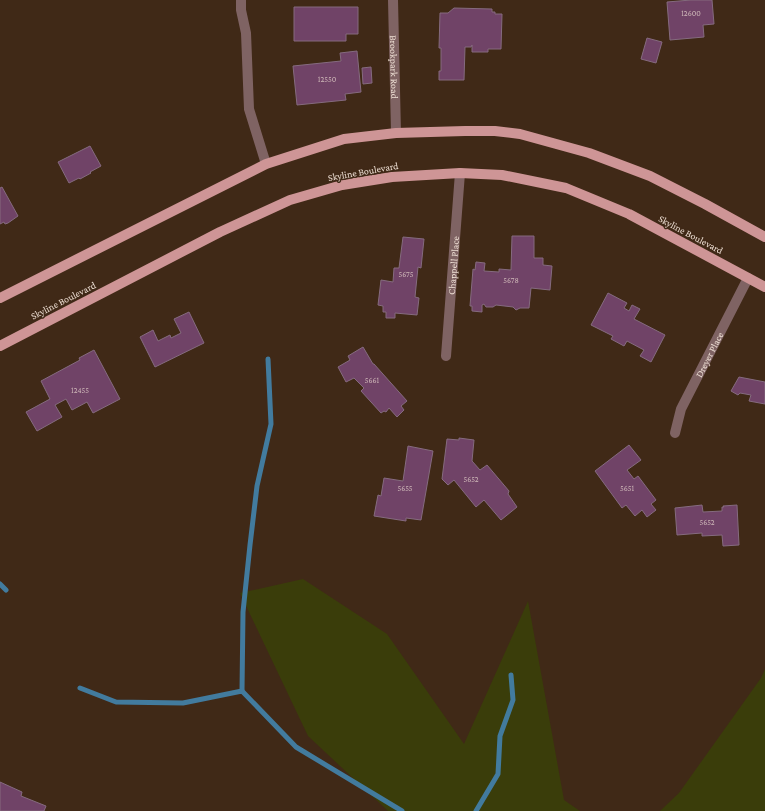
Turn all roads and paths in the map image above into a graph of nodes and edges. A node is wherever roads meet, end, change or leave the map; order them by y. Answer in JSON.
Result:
{"nodes":[{"id":1,"x":233,"y":0,"type":"edge"},
{"id":2,"x":394,"y":0,"type":"edge"},
{"id":3,"x":241,"y":5,"type":"edge"},
{"id":4,"x":396,"y":133,"type":"junction"},
{"id":5,"x":266,"y":164,"type":"junction"},
{"id":6,"x":460,"y":173,"type":"junction"},
{"id":7,"x":765,"y":237,"type":"edge"},
{"id":8,"x":748,"y":278,"type":"junction"},
{"id":9,"x":765,"y":287,"type":"edge"},
{"id":10,"x":0,"y":298,"type":"edge"},
{"id":11,"x":0,"y":346,"type":"edge"},
{"id":12,"x":446,"y":356,"type":"dead end"},
{"id":13,"x":675,"y":433,"type":"dead end"}],
"edges":[{"from":1,"to":3,"type":"street"},
{"from":2,"to":4,"type":"street","name":"Brookpark Road"},
{"from":3,"to":5,"type":"street"},
{"from":4,"to":5,"type":"main road"},
{"from":4,"to":7,"type":"main road"},
{"from":5,"to":10,"type":"main road"},
{"from":6,"to":8,"type":"main road","name":"Skyline Boulevard"},
{"from":6,"to":11,"type":"main road","name":"Skyline Boulevard"},
{"from":6,"to":12,"type":"street","name":"Chappell Place"},
{"from":8,"to":9,"type":"main road","name":"Skyline Boulevard"},
{"from":8,"to":13,"type":"street","name":"Dreyer Place"}]}
